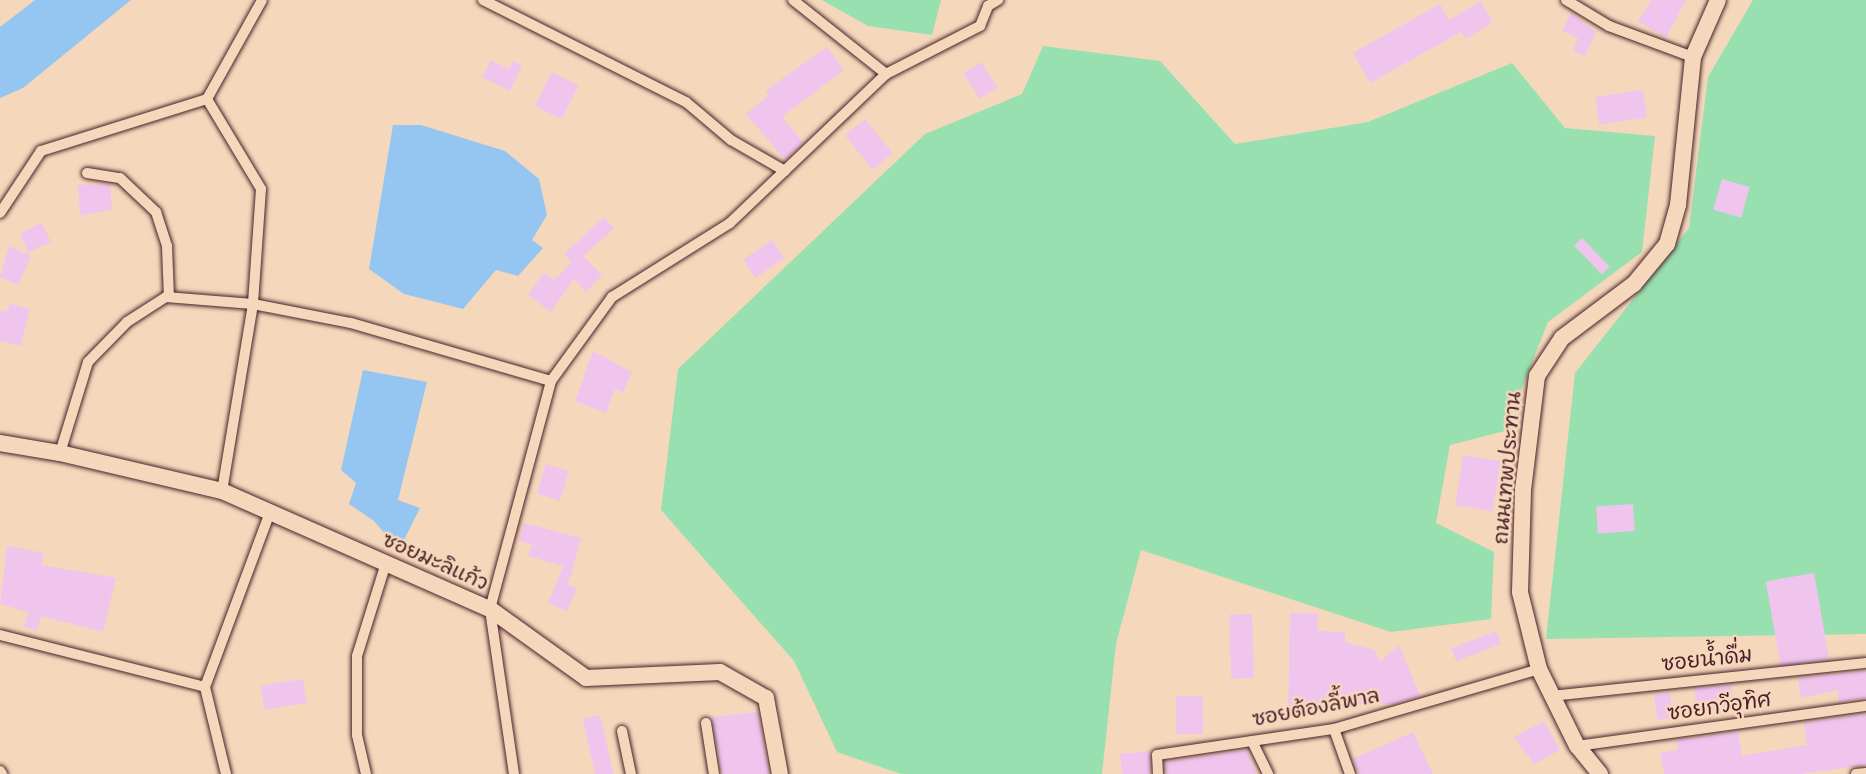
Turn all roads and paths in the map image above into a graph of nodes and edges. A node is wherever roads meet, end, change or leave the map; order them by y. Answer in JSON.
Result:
{"nodes":[{"id":1,"x":262,"y":0,"type":"edge"},
{"id":2,"x":483,"y":0,"type":"edge"},
{"id":3,"x":793,"y":0,"type":"edge"},
{"id":4,"x":998,"y":0,"type":"edge"},
{"id":5,"x":1566,"y":0,"type":"edge"},
{"id":6,"x":1718,"y":0,"type":"edge"},
{"id":7,"x":1693,"y":57,"type":"junction"},
{"id":8,"x":886,"y":74,"type":"junction"},
{"id":9,"x":207,"y":99,"type":"junction"},
{"id":10,"x":785,"y":171,"type":"junction"},
{"id":11,"x":87,"y":173,"type":"dead end"},
{"id":12,"x":0,"y":213,"type":"edge"},
{"id":13,"x":169,"y":297,"type":"junction"},
{"id":14,"x":253,"y":304,"type":"junction"},
{"id":15,"x":551,"y":381,"type":"junction"},
{"id":16,"x":0,"y":443,"type":"edge"},
{"id":17,"x":60,"y":453,"type":"junction"},
{"id":18,"x":222,"y":491,"type":"junction"},
{"id":19,"x":270,"y":512,"type":"junction"},
{"id":20,"x":386,"y":563,"type":"junction"},
{"id":21,"x":490,"y":609,"type":"junction"},
{"id":22,"x":0,"y":635,"type":"edge"},
{"id":23,"x":1866,"y":663,"type":"edge"},
{"id":24,"x":1538,"y":669,"type":"junction"},
{"id":25,"x":205,"y":687,"type":"junction"},
{"id":26,"x":1551,"y":696,"type":"junction"},
{"id":27,"x":1866,"y":706,"type":"edge"},
{"id":28,"x":706,"y":723,"type":"dead end"},
{"id":29,"x":1334,"y":729,"type":"junction"},
{"id":30,"x":622,"y":731,"type":"dead end"},
{"id":31,"x":1252,"y":741,"type":"junction"},
{"id":32,"x":1577,"y":747,"type":"junction"},
{"id":33,"x":1866,"y":773,"type":"edge"},
{"id":34,"x":226,"y":774,"type":"edge"},
{"id":35,"x":366,"y":774,"type":"edge"},
{"id":36,"x":514,"y":774,"type":"edge"},
{"id":37,"x":631,"y":774,"type":"edge"},
{"id":38,"x":714,"y":774,"type":"edge"},
{"id":39,"x":780,"y":774,"type":"edge"},
{"id":40,"x":1158,"y":774,"type":"edge"},
{"id":41,"x":1268,"y":774,"type":"edge"},
{"id":42,"x":1350,"y":774,"type":"edge"},
{"id":43,"x":1600,"y":774,"type":"edge"},
{"id":44,"x":1856,"y":774,"type":"edge"}],
"edges":[{"from":1,"to":9,"type":"street"},
{"from":2,"to":10,"type":"street"},
{"from":3,"to":8,"type":"street"},
{"from":4,"to":8,"type":"street"},
{"from":5,"to":7,"type":"street"},
{"from":6,"to":7,"type":"street","name":"ถนนเทพประทาน"},
{"from":7,"to":24,"type":"street","name":"ถนนเทพประทาน"},
{"from":8,"to":10,"type":"street"},
{"from":9,"to":12,"type":"street"},
{"from":9,"to":14,"type":"street"},
{"from":10,"to":15,"type":"street"},
{"from":11,"to":13,"type":"street"},
{"from":13,"to":14,"type":"street"},
{"from":13,"to":17,"type":"street"},
{"from":14,"to":15,"type":"street"},
{"from":14,"to":18,"type":"street"},
{"from":15,"to":21,"type":"street"},
{"from":16,"to":17,"type":"street","name":"ซอยมะลิแก้ว"},
{"from":17,"to":18,"type":"street","name":"ซอยมะลิแก้ว"},
{"from":18,"to":19,"type":"street","name":"ซอยมะลิแก้ว"},
{"from":19,"to":20,"type":"street","name":"ซอยมะลิแก้ว"},
{"from":19,"to":25,"type":"street"},
{"from":20,"to":21,"type":"street","name":"ซอยมะลิแก้ว"},
{"from":20,"to":35,"type":"street"},
{"from":21,"to":36,"type":"street"},
{"from":21,"to":39,"type":"street","name":"ซอยมะลิแก้ว"},
{"from":22,"to":25,"type":"street"},
{"from":23,"to":26,"type":"street","name":"ซอยน้ำดื่ม"},
{"from":24,"to":26,"type":"street","name":"ถนนเทพประทาน"},
{"from":24,"to":29,"type":"street","name":"ซอยต้องลี้พาล"},
{"from":25,"to":34,"type":"street"},
{"from":26,"to":32,"type":"street","name":"ถนนเทพประทาน"},
{"from":27,"to":32,"type":"street","name":"ซอยกวีอุทิศ"},
{"from":28,"to":38,"type":"street"},
{"from":29,"to":31,"type":"street","name":"ซอยต้องลี้พาล"},
{"from":29,"to":42,"type":"street"},
{"from":30,"to":37,"type":"street"},
{"from":31,"to":40,"type":"street","name":"ซอยต้องลี้พาล"},
{"from":31,"to":41,"type":"street"},
{"from":32,"to":43,"type":"street","name":"ถนนเทพประทาน"},
{"from":33,"to":44,"type":"street"}]}
